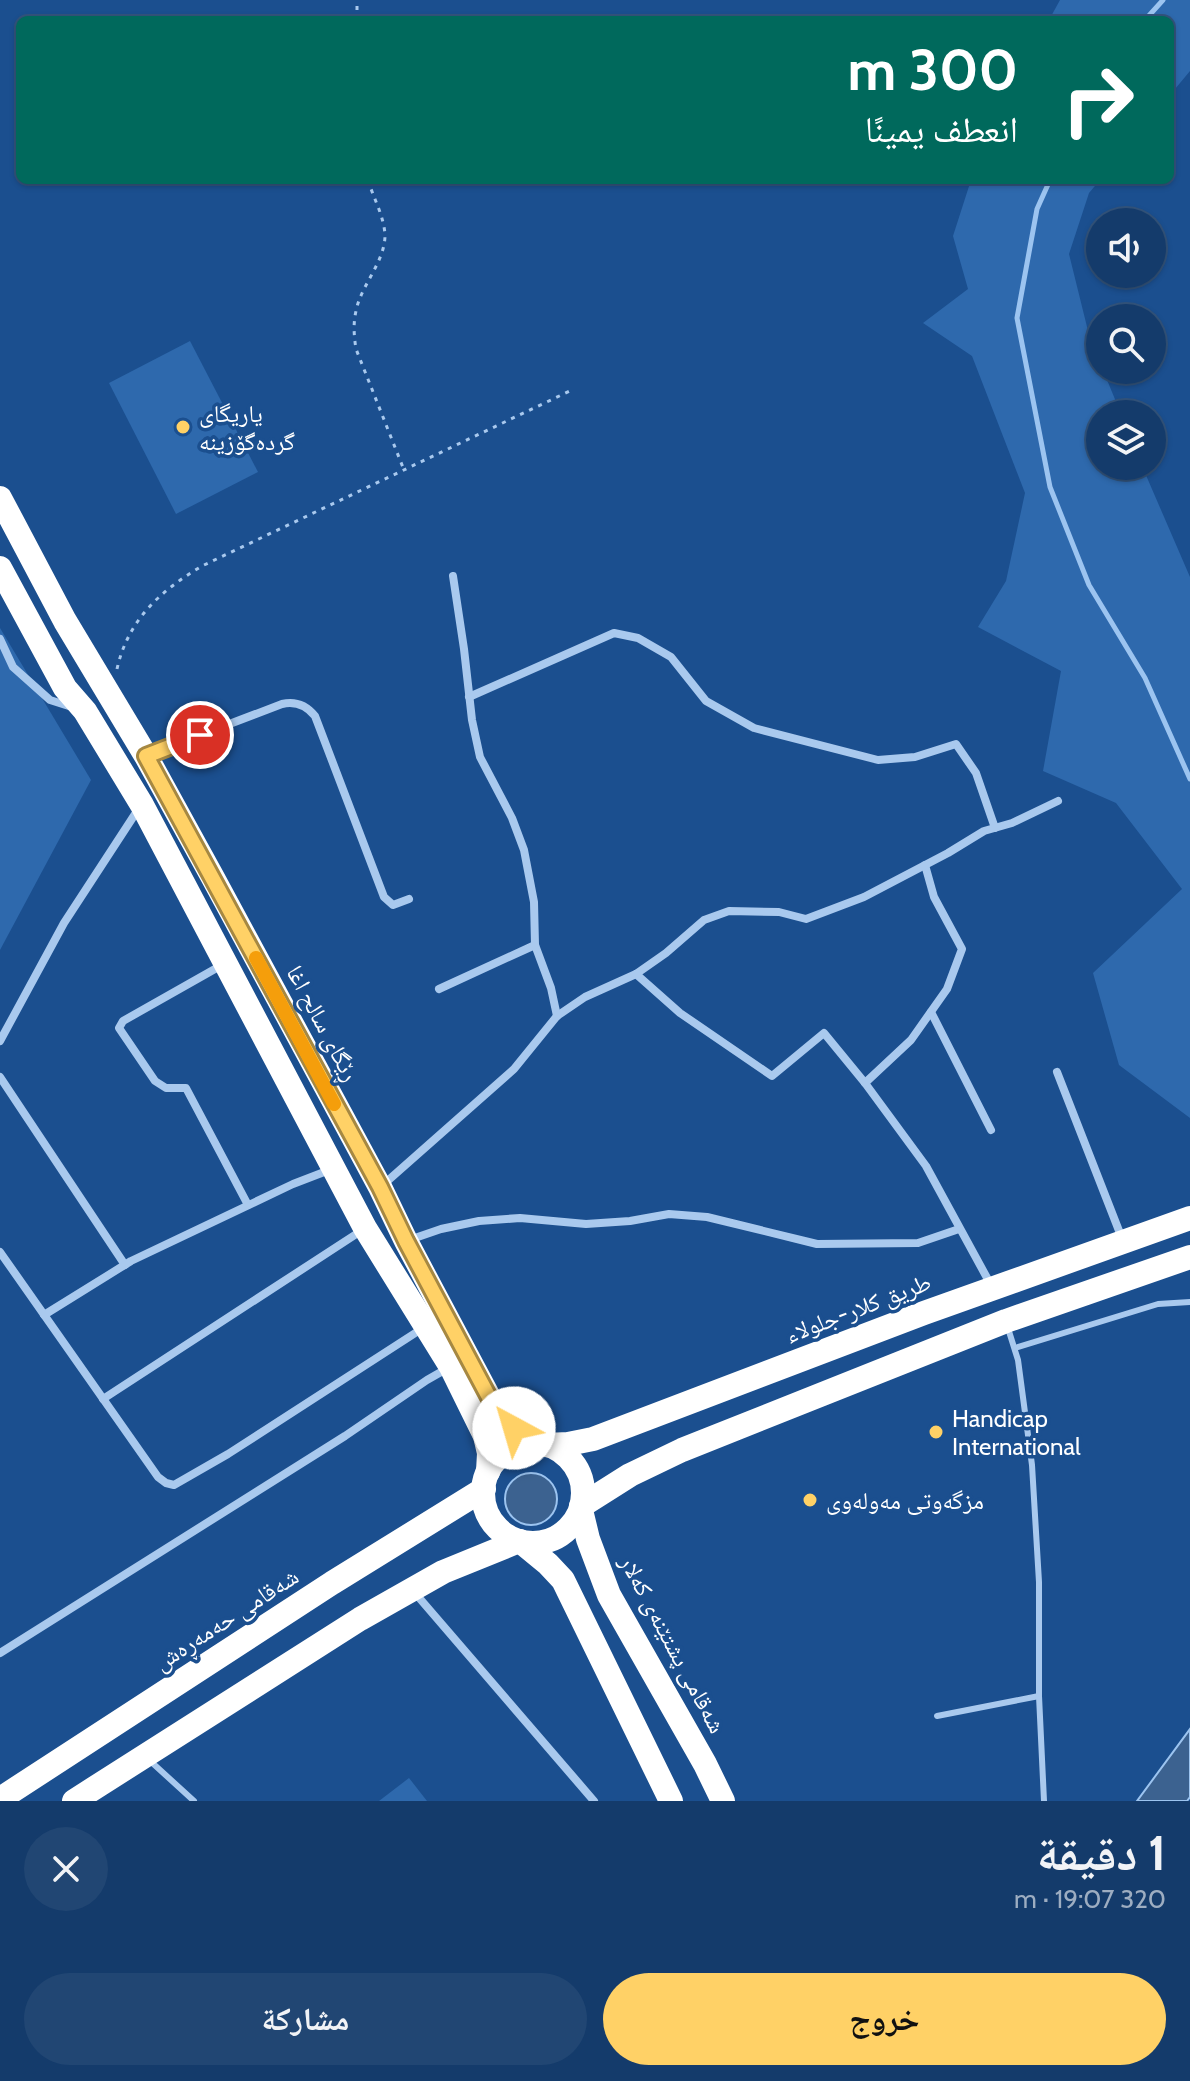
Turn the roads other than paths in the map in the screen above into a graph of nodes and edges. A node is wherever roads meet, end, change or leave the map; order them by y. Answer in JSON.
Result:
{"nodes":[{"id":1,"x":0,"y":498,"type":"edge"},
{"id":2,"x":0,"y":568,"type":"edge"},
{"id":3,"x":453,"y":576,"type":"dead end"},
{"id":4,"x":0,"y":639,"type":"edge"},
{"id":5,"x":111,"y":697,"type":"junction"},
{"id":6,"x":469,"y":697,"type":"junction"},
{"id":7,"x":85,"y":711,"type":"junction"},
{"id":8,"x":146,"y":756,"type":"junction"},
{"id":9,"x":1058,"y":801,"type":"dead end"},
{"id":10,"x":142,"y":805,"type":"junction"},
{"id":11,"x":995,"y":828,"type":"junction"},
{"id":12,"x":925,"y":865,"type":"junction"},
{"id":13,"x":409,"y":899,"type":"dead end"},
{"id":14,"x":535,"y":945,"type":"junction"},
{"id":15,"x":225,"y":963,"type":"junction"},
{"id":16,"x":636,"y":974,"type":"junction"},
{"id":17,"x":439,"y":989,"type":"dead end"},
{"id":18,"x":931,"y":1012,"type":"junction"},
{"id":19,"x":557,"y":1016,"type":"junction"},
{"id":20,"x":0,"y":1041,"type":"edge"},
{"id":21,"x":1057,"y":1072,"type":"dead end"},
{"id":22,"x":0,"y":1077,"type":"edge"},
{"id":23,"x":865,"y":1083,"type":"junction"},
{"id":24,"x":991,"y":1130,"type":"dead end"},
{"id":25,"x":334,"y":1168,"type":"junction"},
{"id":26,"x":380,"y":1187,"type":"junction"},
{"id":27,"x":248,"y":1205,"type":"junction"},
{"id":28,"x":1190,"y":1218,"type":"edge"},
{"id":29,"x":365,"y":1228,"type":"junction"},
{"id":30,"x":959,"y":1229,"type":"junction"},
{"id":31,"x":406,"y":1241,"type":"junction"},
{"id":32,"x":1124,"y":1242,"type":"junction"},
{"id":33,"x":0,"y":1252,"type":"edge"},
{"id":34,"x":1190,"y":1257,"type":"edge"},
{"id":35,"x":125,"y":1265,"type":"junction"},
{"id":36,"x":992,"y":1288,"type":"junction"},
{"id":37,"x":1190,"y":1302,"type":"edge"},
{"id":38,"x":924,"y":1313,"type":"junction"},
{"id":39,"x":44,"y":1315,"type":"junction"},
{"id":40,"x":1006,"y":1321,"type":"junction"},
{"id":41,"x":426,"y":1326,"type":"junction"},
{"id":42,"x":944,"y":1347,"type":"junction"},
{"id":43,"x":1015,"y":1348,"type":"junction"},
{"id":44,"x":451,"y":1367,"type":"junction"},
{"id":45,"x":103,"y":1399,"type":"junction"},
{"id":46,"x":541,"y":1444,"type":"junction"},
{"id":47,"x":486,"y":1480,"type":"junction"},
{"id":48,"x":581,"y":1508,"type":"junction"},
{"id":49,"x":520,"y":1541,"type":"junction"},
{"id":50,"x":412,"y":1590,"type":"junction"},
{"id":51,"x":0,"y":1653,"type":"edge"},
{"id":52,"x":1039,"y":1696,"type":"junction"},
{"id":53,"x":937,"y":1716,"type":"dead end"},
{"id":54,"x":145,"y":1757,"type":"junction"},
{"id":55,"x":0,"y":1799,"type":"edge"},
{"id":56,"x":74,"y":1801,"type":"edge"},
{"id":57,"x":194,"y":1801,"type":"edge"},
{"id":58,"x":594,"y":1801,"type":"edge"},
{"id":59,"x":671,"y":1801,"type":"edge"},
{"id":60,"x":723,"y":1801,"type":"edge"},
{"id":61,"x":1044,"y":1801,"type":"edge"}],
"edges":[{"from":1,"to":5,"type":"highway","name":"ڕێگای سالح اغا"},
{"from":2,"to":7,"type":"highway"},
{"from":3,"to":6,"type":"street"},
{"from":4,"to":7,"type":"street"},
{"from":5,"to":7,"type":"highway"},
{"from":5,"to":8,"type":"highway","name":"ڕێگای سالح اغا"},
{"from":6,"to":11,"type":"street"},
{"from":6,"to":14,"type":"street"},
{"from":7,"to":10,"type":"highway"},
{"from":8,"to":13,"type":"street"},
{"from":8,"to":26,"type":"highway","name":"ڕێگای سالح اغا"},
{"from":9,"to":11,"type":"street"},
{"from":10,"to":15,"type":"highway"},
{"from":10,"to":20,"type":"street"},
{"from":11,"to":12,"type":"street"},
{"from":12,"to":16,"type":"street"},
{"from":12,"to":18,"type":"street"},
{"from":14,"to":17,"type":"street"},
{"from":14,"to":19,"type":"street"},
{"from":15,"to":25,"type":"highway"},
{"from":15,"to":27,"type":"street"},
{"from":16,"to":19,"type":"street"},
{"from":16,"to":23,"type":"street"},
{"from":18,"to":23,"type":"street"},
{"from":18,"to":24,"type":"street"},
{"from":19,"to":26,"type":"street"},
{"from":21,"to":32,"type":"street"},
{"from":22,"to":35,"type":"street"},
{"from":23,"to":30,"type":"street"},
{"from":25,"to":27,"type":"street"},
{"from":25,"to":29,"type":"highway"},
{"from":26,"to":31,"type":"highway","name":"ڕێگای سالح اغا"},
{"from":27,"to":35,"type":"street"},
{"from":28,"to":32,"type":"highway","name":"طريق كلار-جلولاء"},
{"from":29,"to":41,"type":"highway"},
{"from":29,"to":45,"type":"street"},
{"from":30,"to":31,"type":"street"},
{"from":30,"to":36,"type":"street"},
{"from":31,"to":46,"type":"highway","name":"ڕێگای سالح اغا"},
{"from":32,"to":36,"type":"highway","name":"طريق كلار-جلولاء"},
{"from":33,"to":39,"type":"street"},
{"from":34,"to":40,"type":"highway"},
{"from":35,"to":39,"type":"street"},
{"from":36,"to":38,"type":"highway","name":"طريق كلار-جلولاء"},
{"from":37,"to":43,"type":"lane"},
{"from":38,"to":42,"type":"highway"},
{"from":38,"to":46,"type":"highway","name":"طريق كلار-جلولاء"},
{"from":39,"to":45,"type":"street"},
{"from":40,"to":42,"type":"highway"},
{"from":40,"to":43,"type":"lane"},
{"from":41,"to":44,"type":"highway"},
{"from":41,"to":45,"type":"street"},
{"from":42,"to":48,"type":"highway"},
{"from":43,"to":52,"type":"lane"},
{"from":44,"to":47,"type":"highway"},
{"from":44,"to":51,"type":"street"},
{"from":46,"to":47,"type":"highway"},
{"from":46,"to":48,"type":"highway"},
{"from":47,"to":49,"type":"highway"},
{"from":47,"to":55,"type":"highway","name":"شەقامی حەمەڕەش"},
{"from":48,"to":49,"type":"highway"},
{"from":48,"to":60,"type":"highway","name":"شەقامی پشتێنەی کەلار"},
{"from":49,"to":50,"type":"highway"},
{"from":49,"to":59,"type":"highway"},
{"from":50,"to":54,"type":"highway"},
{"from":50,"to":58,"type":"street"},
{"from":52,"to":53,"type":"lane"},
{"from":52,"to":61,"type":"lane"},
{"from":54,"to":56,"type":"highway"},
{"from":54,"to":57,"type":"lane"}]}
